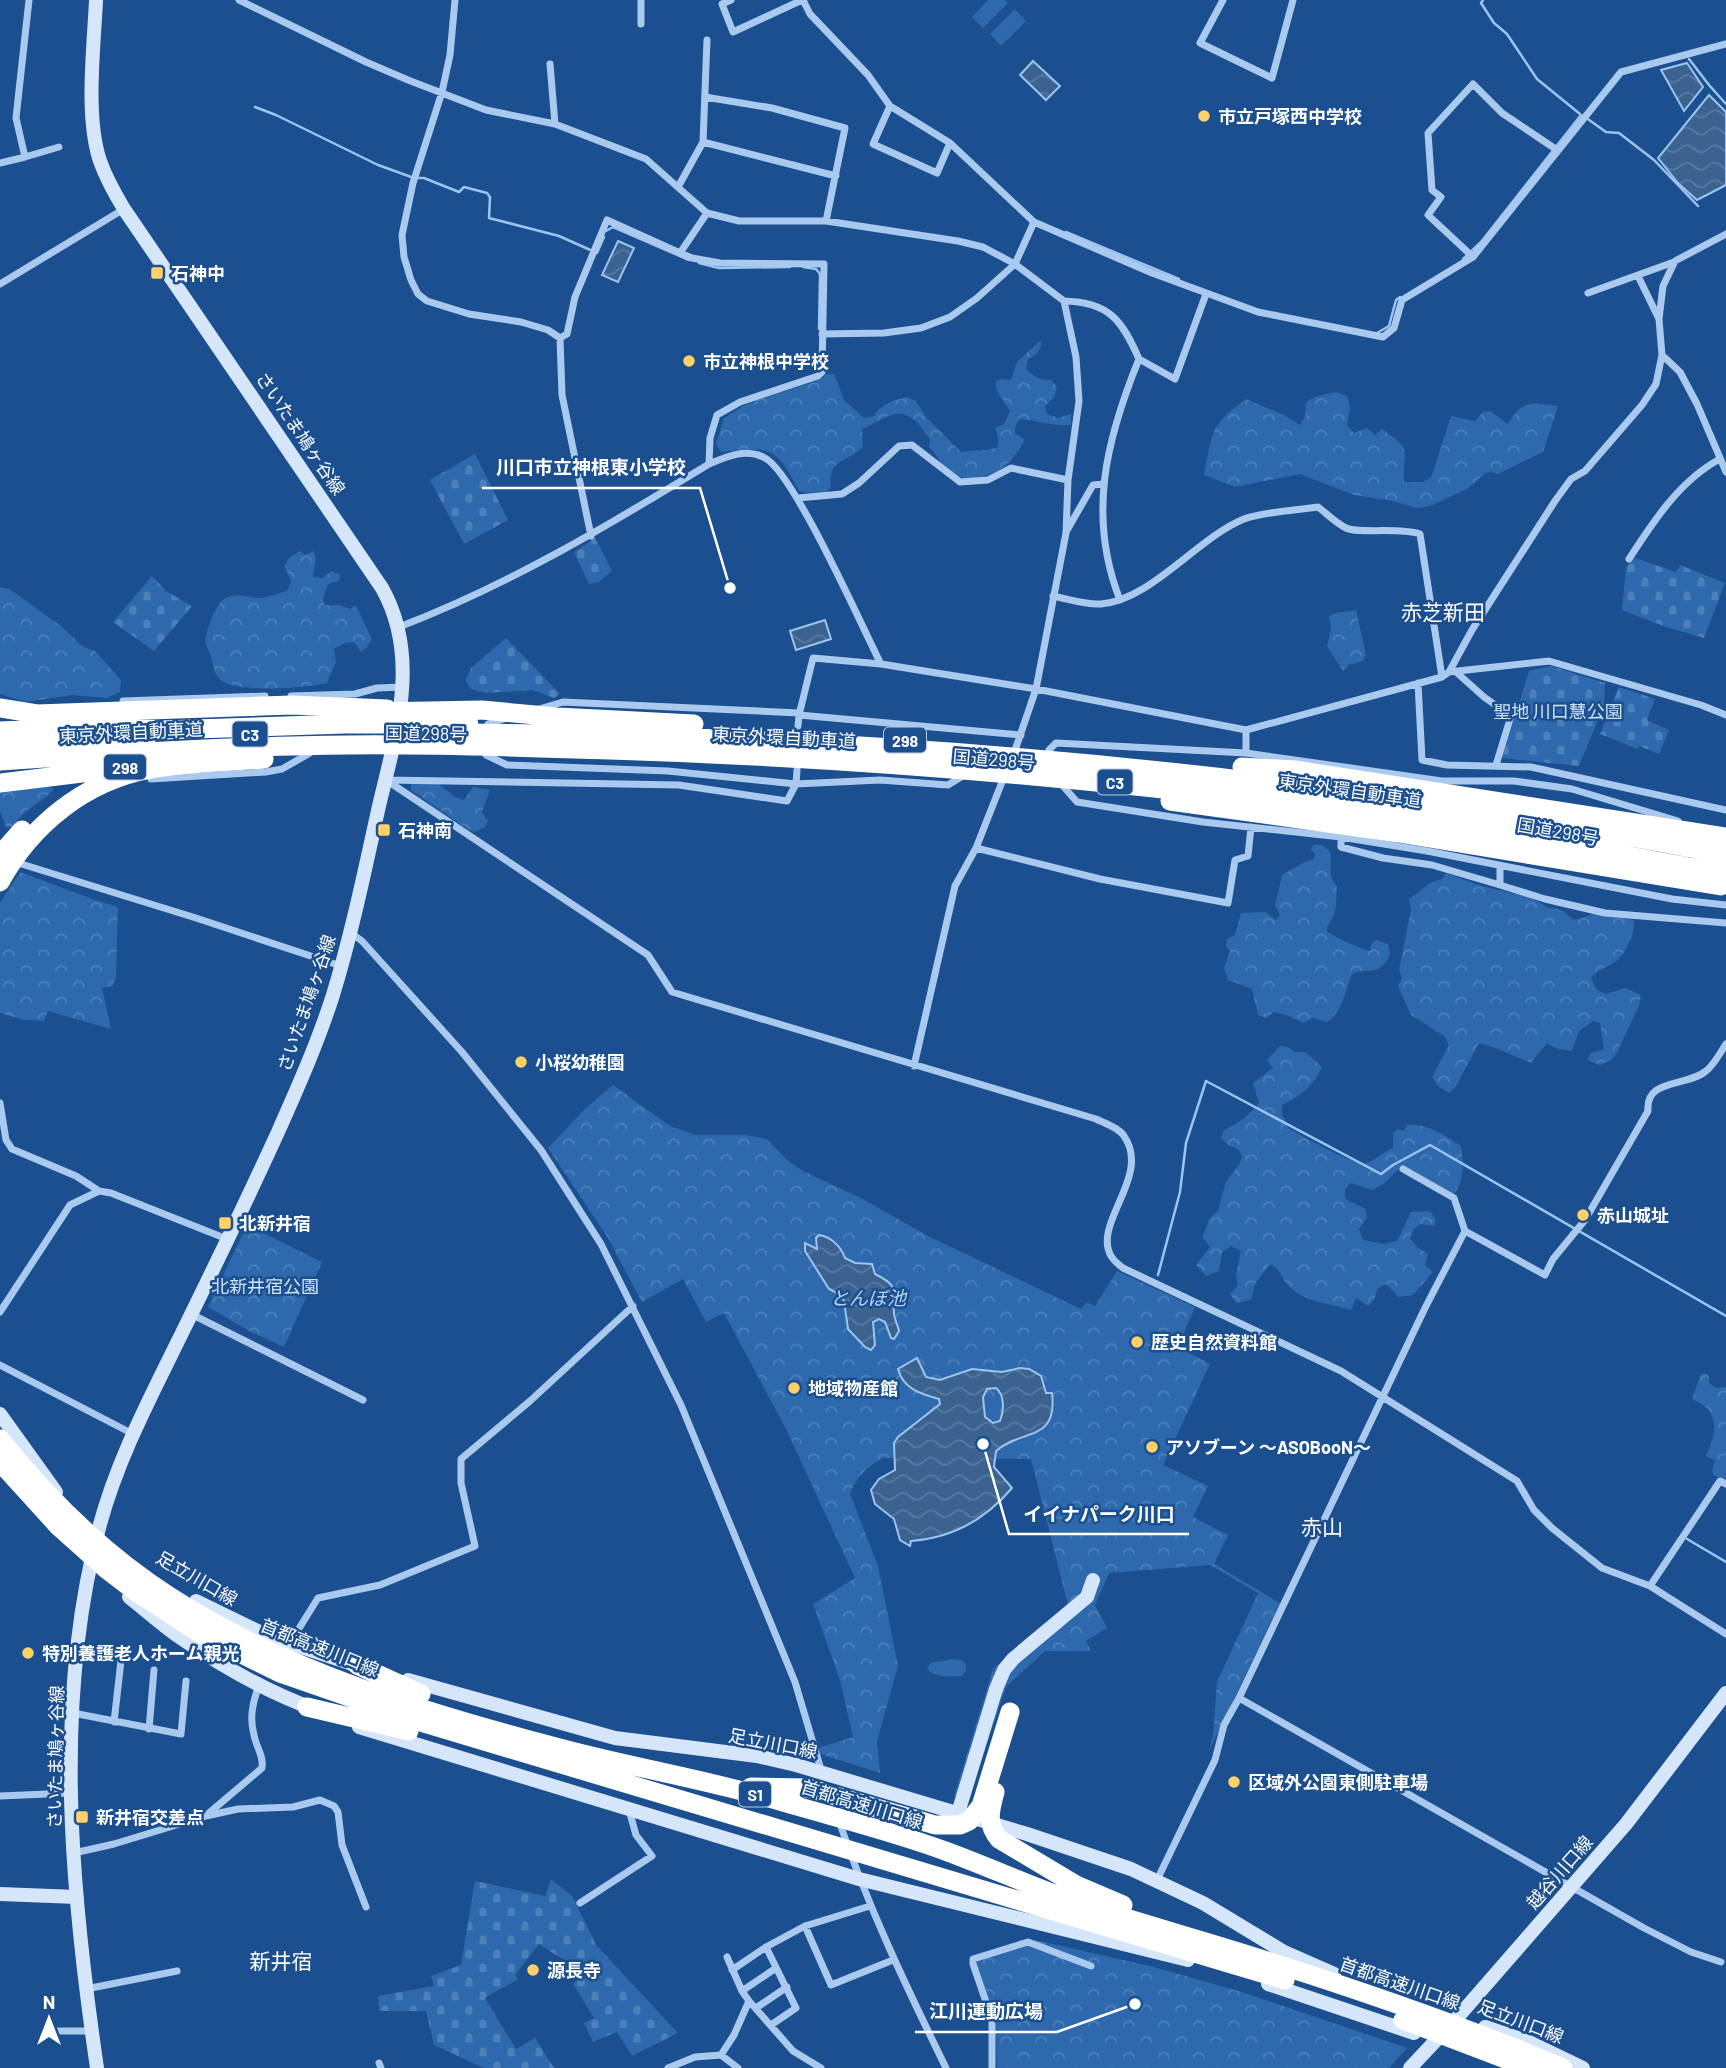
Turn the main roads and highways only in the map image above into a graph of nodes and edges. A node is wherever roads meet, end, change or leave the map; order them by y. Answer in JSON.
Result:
{"nodes":[{"id":1,"x":96,"y":0,"type":"edge"},
{"id":2,"x":0,"y":708,"type":"edge"},
{"id":3,"x":403,"y":716,"type":"junction"},
{"id":4,"x":0,"y":729,"type":"edge"},
{"id":5,"x":78,"y":734,"type":"junction"},
{"id":6,"x":0,"y":739,"type":"edge"},
{"id":7,"x":436,"y":745,"type":"junction"},
{"id":8,"x":0,"y":747,"type":"edge"},
{"id":9,"x":892,"y":747,"type":"junction"},
{"id":10,"x":391,"y":754,"type":"junction"},
{"id":11,"x":0,"y":761,"type":"edge"},
{"id":12,"x":1194,"y":765,"type":"junction"},
{"id":13,"x":149,"y":769,"type":"junction"},
{"id":14,"x":3,"y":779,"type":"edge"},
{"id":15,"x":1128,"y":793,"type":"junction"},
{"id":16,"x":0,"y":837,"type":"edge"},
{"id":17,"x":1726,"y":837,"type":"edge"},
{"id":18,"x":1726,"y":846,"type":"edge"},
{"id":19,"x":1726,"y":855,"type":"edge"},
{"id":20,"x":2,"y":867,"type":"edge"},
{"id":21,"x":1726,"y":874,"type":"edge"},
{"id":22,"x":1726,"y":884,"type":"edge"},
{"id":23,"x":0,"y":1414,"type":"edge"},
{"id":24,"x":0,"y":1426,"type":"edge"},
{"id":25,"x":0,"y":1439,"type":"edge"},
{"id":26,"x":0,"y":1462,"type":"edge"},
{"id":27,"x":0,"y":1471,"type":"edge"},
{"id":28,"x":61,"y":1507,"type":"junction"},
{"id":29,"x":98,"y":1532,"type":"junction"},
{"id":30,"x":91,"y":1568,"type":"junction"},
{"id":31,"x":1093,"y":1580,"type":"dead end"},
{"id":32,"x":357,"y":1665,"type":"junction"},
{"id":33,"x":1726,"y":1693,"type":"edge"},
{"id":34,"x":307,"y":1707,"type":"junction"},
{"id":35,"x":735,"y":1788,"type":"junction"},
{"id":36,"x":958,"y":1814,"type":"junction"},
{"id":37,"x":0,"y":1894,"type":"edge"},
{"id":38,"x":77,"y":1898,"type":"junction"},
{"id":39,"x":1027,"y":1903,"type":"junction"},
{"id":40,"x":1263,"y":1959,"type":"junction"},
{"id":41,"x":1457,"y":2018,"type":"junction"},
{"id":42,"x":1435,"y":2040,"type":"junction"},
{"id":43,"x":97,"y":2068,"type":"edge"},
{"id":44,"x":1410,"y":2068,"type":"edge"},
{"id":45,"x":1507,"y":2068,"type":"edge"},
{"id":46,"x":1530,"y":2068,"type":"edge"},
{"id":47,"x":1563,"y":2068,"type":"edge"},
{"id":48,"x":1583,"y":2068,"type":"edge"}],
"edges":[{"from":1,"to":3,"type":"main road","name":"さいたま鳩ヶ谷線"},
{"from":2,"to":3,"type":"highway"},
{"from":3,"to":4,"type":"highway"},
{"from":3,"to":5,"type":"highway","name":"国道298号","number":"298"},
{"from":3,"to":9,"type":"highway"},
{"from":3,"to":10,"type":"main road","name":"さいたま鳩ヶ谷線"},
{"from":3,"to":12,"type":"highway","name":"国道298号","number":"298"},
{"from":4,"to":5,"type":"highway","number":"298"},
{"from":5,"to":6,"type":"highway","name":"国道298号","number":"298"},
{"from":7,"to":11,"type":"highway","name":"東京外環自動車道","number":"C3"},
{"from":7,"to":13,"type":"highway"},
{"from":7,"to":21,"type":"highway","name":"東京外環自動車道","number":"C3"},
{"from":8,"to":9,"type":"highway","name":"東京外環自動車道","number":"C3"},
{"from":9,"to":19,"type":"highway","name":"東京外環自動車道","number":"C3"},
{"from":10,"to":14,"type":"highway","name":"国道298号","number":"298"},
{"from":10,"to":15,"type":"highway","name":"国道298号","number":"298"},
{"from":10,"to":29,"type":"main road","name":"さいたま鳩ヶ谷線"},
{"from":12,"to":17,"type":"highway"},
{"from":12,"to":18,"type":"highway","name":"国道298号","number":"298"},
{"from":13,"to":20,"type":"highway"},
{"from":13,"to":20,"type":"highway"},
{"from":15,"to":22,"type":"highway"},
{"from":15,"to":22,"type":"highway","name":"国道298号","number":"298"},
{"from":16,"to":20,"type":"highway"},
{"from":23,"to":29,"type":"main road","name":"足立川口線"},
{"from":24,"to":28,"type":"highway"},
{"from":25,"to":28,"type":"highway","name":"首都高速川口線","number":"S1"},
{"from":26,"to":39,"type":"highway","name":"首都高速川口線","number":"S1"},
{"from":27,"to":30,"type":"main road"},
{"from":28,"to":35,"type":"highway","name":"首都高速川口線","number":"S1"},
{"from":29,"to":30,"type":"main road","name":"さいたま鳩ヶ谷線"},
{"from":29,"to":32,"type":"main road","name":"足立川口線"},
{"from":30,"to":34,"type":"main road"},
{"from":30,"to":38,"type":"main road","name":"さいたま鳩ヶ谷線"},
{"from":31,"to":36,"type":"main road"},
{"from":32,"to":35,"type":"highway"},
{"from":32,"to":36,"type":"main road","name":"足立川口線"},
{"from":33,"to":41,"type":"main road","name":"越谷川口線"},
{"from":34,"to":39,"type":"highway"},
{"from":34,"to":42,"type":"main road"},
{"from":35,"to":40,"type":"highway","name":"首都高速川口線","number":"S1"},
{"from":35,"to":40,"type":"highway"},
{"from":36,"to":41,"type":"main road","name":"足立川口線"},
{"from":37,"to":38,"type":"main road"},
{"from":38,"to":43,"type":"main road","name":"さいたま鳩ヶ谷線"},
{"from":39,"to":46,"type":"highway","name":"首都高速川口線","number":"S1"},
{"from":40,"to":47,"type":"highway","name":"首都高速川口線","number":"S1"},
{"from":41,"to":42,"type":"main road","name":"越谷川口線"},
{"from":41,"to":48,"type":"main road","name":"足立川口線"},
{"from":42,"to":44,"type":"main road","name":"越谷川口線"},
{"from":42,"to":45,"type":"main road"}]}
